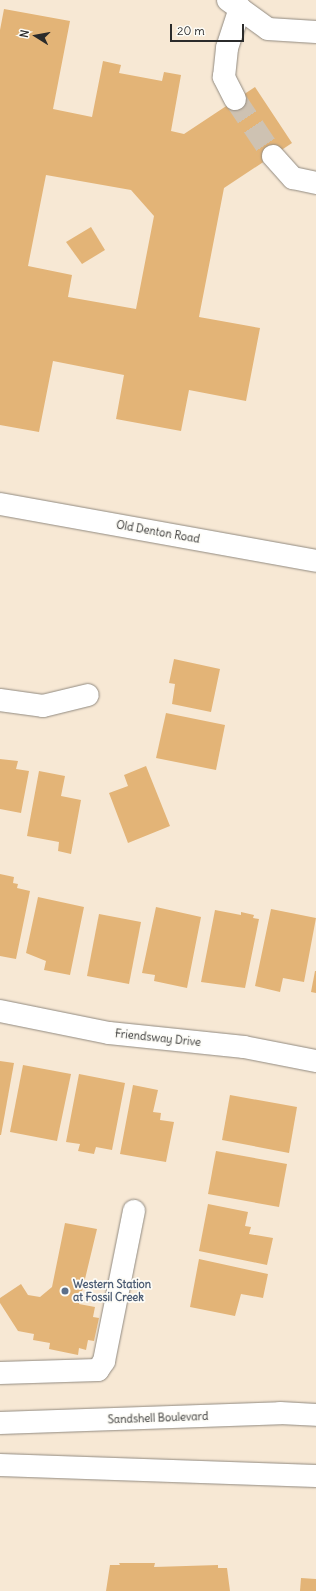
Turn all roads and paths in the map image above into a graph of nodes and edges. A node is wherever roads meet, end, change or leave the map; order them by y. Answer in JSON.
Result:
{"nodes":[{"id":1,"x":234,"y":4,"type":"edge"},
{"id":2,"x":316,"y":32,"type":"edge"},
{"id":3,"x":235,"y":99,"type":"tunnel mouth"},
{"id":4,"x":273,"y":156,"type":"tunnel mouth"},
{"id":5,"x":316,"y":183,"type":"edge"},
{"id":6,"x":0,"y":504,"type":"edge"},
{"id":7,"x":316,"y":561,"type":"edge"},
{"id":8,"x":88,"y":695,"type":"dead end"},
{"id":9,"x":0,"y":700,"type":"edge"},
{"id":10,"x":0,"y":1011,"type":"edge"},
{"id":11,"x":316,"y":1061,"type":"edge"},
{"id":12,"x":134,"y":1211,"type":"dead end"},
{"id":13,"x":0,"y":1373,"type":"edge"},
{"id":14,"x":316,"y":1415,"type":"edge"},
{"id":15,"x":0,"y":1423,"type":"edge"},
{"id":16,"x":0,"y":1465,"type":"edge"},
{"id":17,"x":316,"y":1476,"type":"edge"}],
"edges":[{"from":1,"to":2,"type":"street"},
{"from":1,"to":3,"type":"street"},
{"from":4,"to":5,"type":"street"},
{"from":6,"to":7,"type":"street","name":"Old Denton Road"},
{"from":8,"to":9,"type":"street"},
{"from":10,"to":11,"type":"street","name":"Friendsway Drive"},
{"from":12,"to":13,"type":"street"},
{"from":14,"to":15,"type":"street","name":"Sandshell Boulevard"},
{"from":16,"to":17,"type":"street"}]}
